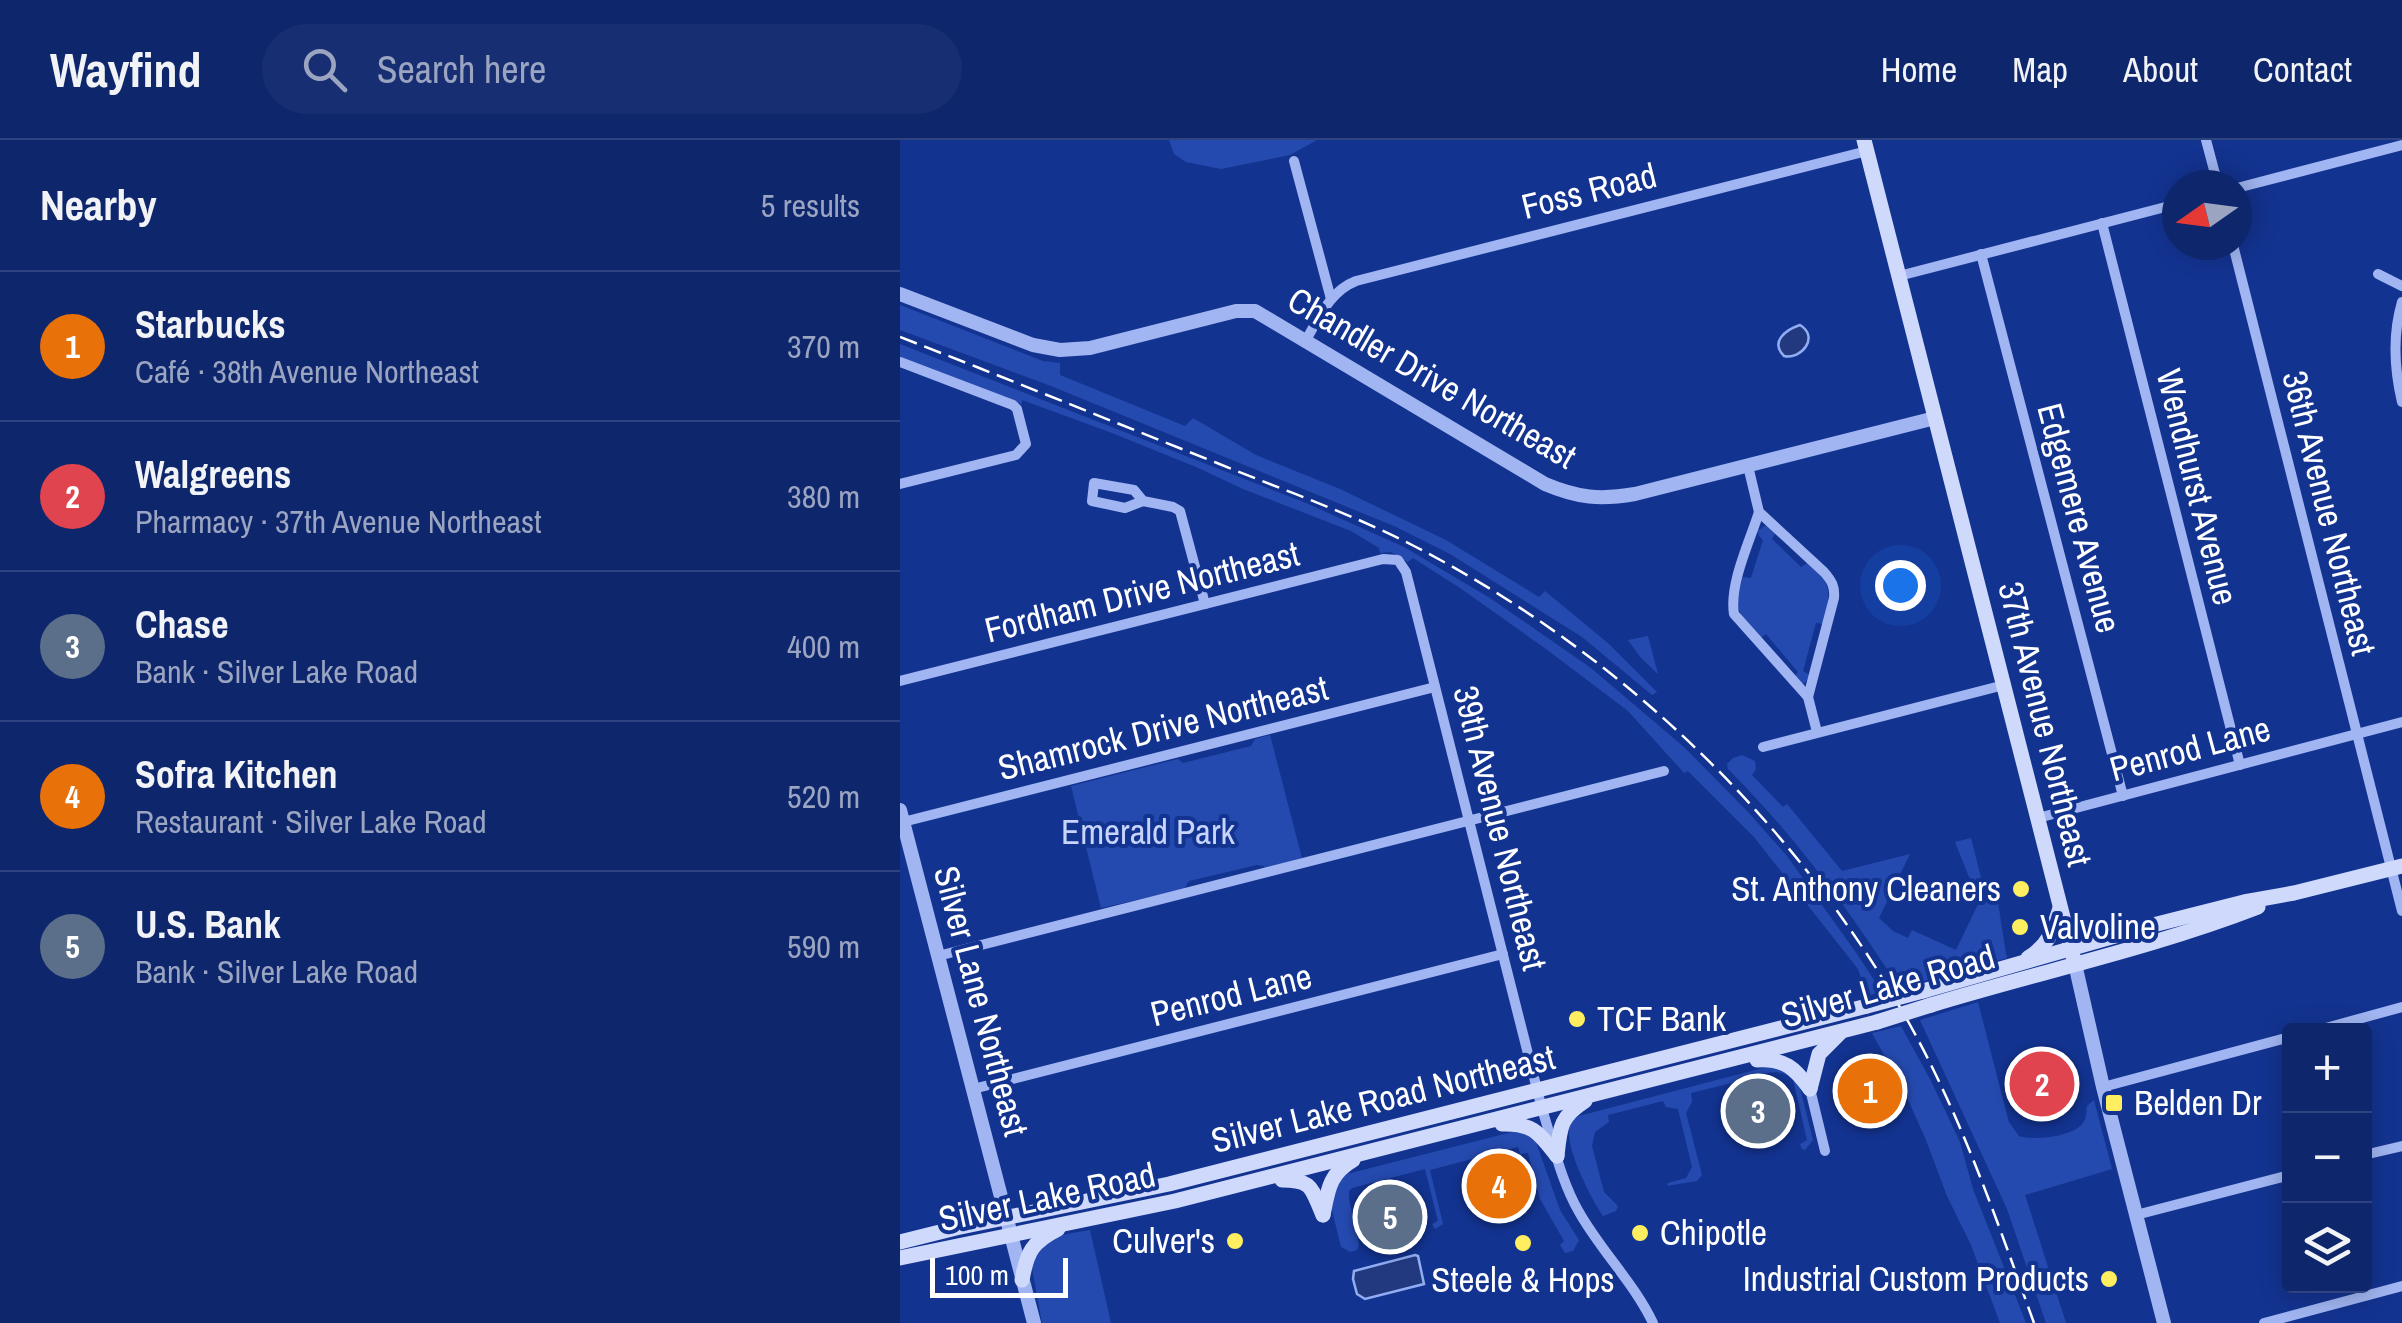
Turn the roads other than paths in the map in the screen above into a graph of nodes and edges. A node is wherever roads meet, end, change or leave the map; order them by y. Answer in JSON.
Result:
{"nodes":[{"id":1,"x":2206,"y":140,"type":"edge"},
{"id":2,"x":1866,"y":145,"type":"edge"},
{"id":3,"x":2402,"y":145,"type":"edge"},
{"id":4,"x":1294,"y":160,"type":"dead end"},
{"id":5,"x":2214,"y":170,"type":"edge"},
{"id":6,"x":2252,"y":184,"type":"edge"},
{"id":7,"x":2162,"y":208,"type":"edge"},
{"id":8,"x":2102,"y":223,"type":"junction"},
{"id":9,"x":1981,"y":254,"type":"junction"},
{"id":10,"x":2237,"y":260,"type":"edge"},
{"id":11,"x":2378,"y":274,"type":"dead end"},
{"id":12,"x":1899,"y":276,"type":"junction"},
{"id":13,"x":2402,"y":286,"type":"edge"},
{"id":14,"x":900,"y":294,"type":"edge"},
{"id":15,"x":1330,"y":299,"type":"junction"},
{"id":16,"x":2402,"y":302,"type":"edge"},
{"id":17,"x":1306,"y":340,"type":"junction"},
{"id":18,"x":900,"y":362,"type":"edge"},
{"id":19,"x":2402,"y":402,"type":"edge"},
{"id":20,"x":1936,"y":418,"type":"junction"},
{"id":21,"x":1748,"y":466,"type":"junction"},
{"id":22,"x":900,"y":484,"type":"edge"},
{"id":23,"x":1143,"y":501,"type":"junction"},
{"id":24,"x":1760,"y":512,"type":"junction"},
{"id":25,"x":1398,"y":560,"type":"joint"},
{"id":26,"x":1204,"y":604,"type":"junction"},
{"id":27,"x":900,"y":681,"type":"edge"},
{"id":28,"x":2004,"y":685,"type":"junction"},
{"id":29,"x":1435,"y":687,"type":"junction"},
{"id":30,"x":1808,"y":698,"type":"junction"},
{"id":31,"x":2402,"y":722,"type":"edge"},
{"id":32,"x":1817,"y":732,"type":"junction"},
{"id":33,"x":2357,"y":734,"type":"junction"},
{"id":34,"x":1763,"y":746,"type":"dead end"},
{"id":35,"x":2240,"y":765,"type":"junction"},
{"id":36,"x":1664,"y":771,"type":"dead end"},
{"id":37,"x":2123,"y":796,"type":"junction"},
{"id":38,"x":902,"y":816,"type":"edge"},
{"id":39,"x":2038,"y":818,"type":"junction"},
{"id":40,"x":1470,"y":822,"type":"junction"},
{"id":41,"x":2397,"y":867,"type":"edge"},
{"id":42,"x":2061,"y":906,"type":"junction"},
{"id":43,"x":2402,"y":911,"type":"edge"},
{"id":44,"x":1504,"y":954,"type":"junction"},
{"id":45,"x":938,"y":956,"type":"junction"},
{"id":46,"x":2074,"y":957,"type":"junction"},
{"id":47,"x":2016,"y":965,"type":"junction"},
{"id":48,"x":1927,"y":998,"type":"junction"},
{"id":49,"x":2402,"y":1008,"type":"edge"},
{"id":50,"x":1822,"y":1018,"type":"junction"},
{"id":51,"x":2343,"y":1023,"type":"edge"},
{"id":52,"x":1841,"y":1032,"type":"junction"},
{"id":53,"x":2282,"y":1039,"type":"edge"},
{"id":54,"x":1805,"y":1042,"type":"junction"},
{"id":55,"x":1727,"y":1062,"type":"junction"},
{"id":56,"x":2103,"y":1087,"type":"junction"},
{"id":57,"x":973,"y":1089,"type":"junction"},
{"id":58,"x":1810,"y":1089,"type":"junction"},
{"id":59,"x":1538,"y":1090,"type":"junction"},
{"id":60,"x":1594,"y":1096,"type":"junction"},
{"id":61,"x":1542,"y":1109,"type":"junction"},
{"id":62,"x":1483,"y":1124,"type":"junction"},
{"id":63,"x":2402,"y":1146,"type":"edge"},
{"id":64,"x":1825,"y":1151,"type":"dead end"},
{"id":65,"x":2372,"y":1154,"type":"edge"},
{"id":66,"x":1360,"y":1156,"type":"junction"},
{"id":67,"x":1557,"y":1156,"type":"junction"},
{"id":68,"x":2282,"y":1177,"type":"edge"},
{"id":69,"x":1255,"y":1181,"type":"junction"},
{"id":70,"x":2136,"y":1215,"type":"junction"},
{"id":71,"x":1069,"y":1223,"type":"junction"},
{"id":72,"x":1009,"y":1226,"type":"junction"},
{"id":73,"x":900,"y":1242,"type":"edge"},
{"id":74,"x":900,"y":1258,"type":"edge"},
{"id":75,"x":1022,"y":1280,"type":"junction"},
{"id":76,"x":2402,"y":1286,"type":"edge"},
{"id":77,"x":1034,"y":1323,"type":"edge"},
{"id":78,"x":1653,"y":1323,"type":"edge"},
{"id":79,"x":2164,"y":1323,"type":"edge"},
{"id":80,"x":2264,"y":1323,"type":"edge"}],
"edges":[{"from":1,"to":5,"type":"street"},
{"from":2,"to":12,"type":"main road","name":"37th Avenue Northeast"},
{"from":2,"to":15,"type":"street","name":"Foss Road"},
{"from":3,"to":6,"type":"street"},
{"from":4,"to":15,"type":"street"},
{"from":7,"to":8,"type":"street"},
{"from":8,"to":9,"type":"street"},
{"from":8,"to":35,"type":"street","name":"Wendhurst Avenue"},
{"from":9,"to":12,"type":"street"},
{"from":9,"to":37,"type":"street","name":"Edgemere Avenue"},
{"from":10,"to":33,"type":"street","name":"36th Avenue Northeast"},
{"from":11,"to":13,"type":"street"},
{"from":12,"to":20,"type":"main road","name":"37th Avenue Northeast"},
{"from":14,"to":17,"type":"street","name":"Chandler Drive Northeast"},
{"from":15,"to":17,"type":"street"},
{"from":16,"to":19,"type":"street"},
{"from":17,"to":21,"type":"street","name":"Chandler Drive Northeast"},
{"from":18,"to":22,"type":"street"},
{"from":20,"to":21,"type":"street","name":"Chandler Drive Northeast"},
{"from":20,"to":28,"type":"main road","name":"37th Avenue Northeast"},
{"from":21,"to":24,"type":"street"},
{"from":23,"to":23,"type":"street"},
{"from":23,"to":26,"type":"street"},
{"from":24,"to":30,"type":"street"},
{"from":24,"to":30,"type":"street"},
{"from":25,"to":26,"type":"street","name":"Fordham Drive Northeast"},
{"from":25,"to":29,"type":"street","name":"39th Avenue Northeast"},
{"from":26,"to":27,"type":"street","name":"Fordham Drive Northeast"},
{"from":28,"to":32,"type":"street"},
{"from":28,"to":39,"type":"main road","name":"37th Avenue Northeast"},
{"from":29,"to":38,"type":"street","name":"Shamrock Drive Northeast"},
{"from":29,"to":40,"type":"street","name":"39th Avenue Northeast"},
{"from":30,"to":32,"type":"street"},
{"from":31,"to":33,"type":"street","name":"Penrod Lane"},
{"from":32,"to":34,"type":"street"},
{"from":33,"to":35,"type":"street","name":"Penrod Lane"},
{"from":33,"to":41,"type":"street","name":"36th Avenue Northeast"},
{"from":35,"to":37,"type":"street","name":"Penrod Lane"},
{"from":36,"to":40,"type":"street"},
{"from":37,"to":39,"type":"street","name":"Penrod Lane"},
{"from":38,"to":45,"type":"street","name":"Silver Lane Northeast"},
{"from":39,"to":42,"type":"main road","name":"37th Avenue Northeast"},
{"from":40,"to":44,"type":"street","name":"39th Avenue Northeast"},
{"from":40,"to":45,"type":"street"},
{"from":41,"to":43,"type":"street","name":"36th Avenue Northeast"},
{"from":41,"to":46,"type":"main road","name":"Silver Lake Road Northeast"},
{"from":42,"to":46,"type":"main road","name":"37th Avenue Northeast"},
{"from":42,"to":47,"type":"main road"},
{"from":44,"to":57,"type":"street","name":"Penrod Lane"},
{"from":44,"to":59,"type":"street","name":"39th Avenue Northeast"},
{"from":45,"to":57,"type":"street","name":"Silver Lane Northeast"},
{"from":46,"to":47,"type":"main road","name":"Silver Lake Road Northeast"},
{"from":46,"to":48,"type":"main road","name":"Silver Lake Road"},
{"from":46,"to":56,"type":"street","name":"37th Avenue Northeast"},
{"from":47,"to":48,"type":"main road","name":"Silver Lake Road Northeast"},
{"from":48,"to":50,"type":"main road","name":"Silver Lake Road Northeast","bridge":true},
{"from":48,"to":52,"type":"main road","name":"Silver Lake Road","bridge":true},
{"from":49,"to":51,"type":"street"},
{"from":50,"to":54,"type":"main road"},
{"from":50,"to":59,"type":"main road","name":"Silver Lake Road Northeast"},
{"from":52,"to":54,"type":"main road","name":"Silver Lake Road"},
{"from":52,"to":58,"type":"main road"},
{"from":53,"to":56,"type":"street"},
{"from":54,"to":55,"type":"main road","name":"Silver Lake Road"},
{"from":54,"to":58,"type":"main road"},
{"from":55,"to":58,"type":"main road"},
{"from":55,"to":60,"type":"main road","name":"Silver Lake Road"},
{"from":56,"to":70,"type":"street","name":"37th Avenue Northeast"},
{"from":57,"to":72,"type":"street","name":"Silver Lane Northeast"},
{"from":58,"to":64,"type":"street"},
{"from":59,"to":61,"type":"street","name":"39th Avenue Northeast"},
{"from":59,"to":72,"type":"main road","name":"Silver Lake Road Northeast"},
{"from":60,"to":61,"type":"main road","name":"Silver Lake Road"},
{"from":60,"to":67,"type":"main road"},
{"from":61,"to":62,"type":"main road","name":"Silver Lake Road"},
{"from":61,"to":67,"type":"street","name":"39th Avenue Northeast"},
{"from":62,"to":66,"type":"main road","name":"Silver Lake Road"},
{"from":62,"to":67,"type":"main road"},
{"from":63,"to":65,"type":"street"},
{"from":66,"to":69,"type":"main road","name":"Silver Lake Road"},
{"from":66,"to":69,"type":"main road"},
{"from":67,"to":78,"type":"street","name":"39th Avenue Northeast"},
{"from":68,"to":70,"type":"street"},
{"from":69,"to":71,"type":"main road","name":"Silver Lake Road"},
{"from":70,"to":79,"type":"street","name":"37th Avenue Northeast"},
{"from":71,"to":72,"type":"main road","name":"Silver Lake Road"},
{"from":71,"to":75,"type":"main road"},
{"from":72,"to":73,"type":"main road"},
{"from":72,"to":74,"type":"main road","name":"Silver Lake Road"},
{"from":72,"to":75,"type":"street","name":"Silver Lane Northeast"},
{"from":75,"to":77,"type":"street","name":"Silver Lane Northeast"},
{"from":76,"to":80,"type":"street"}]}
